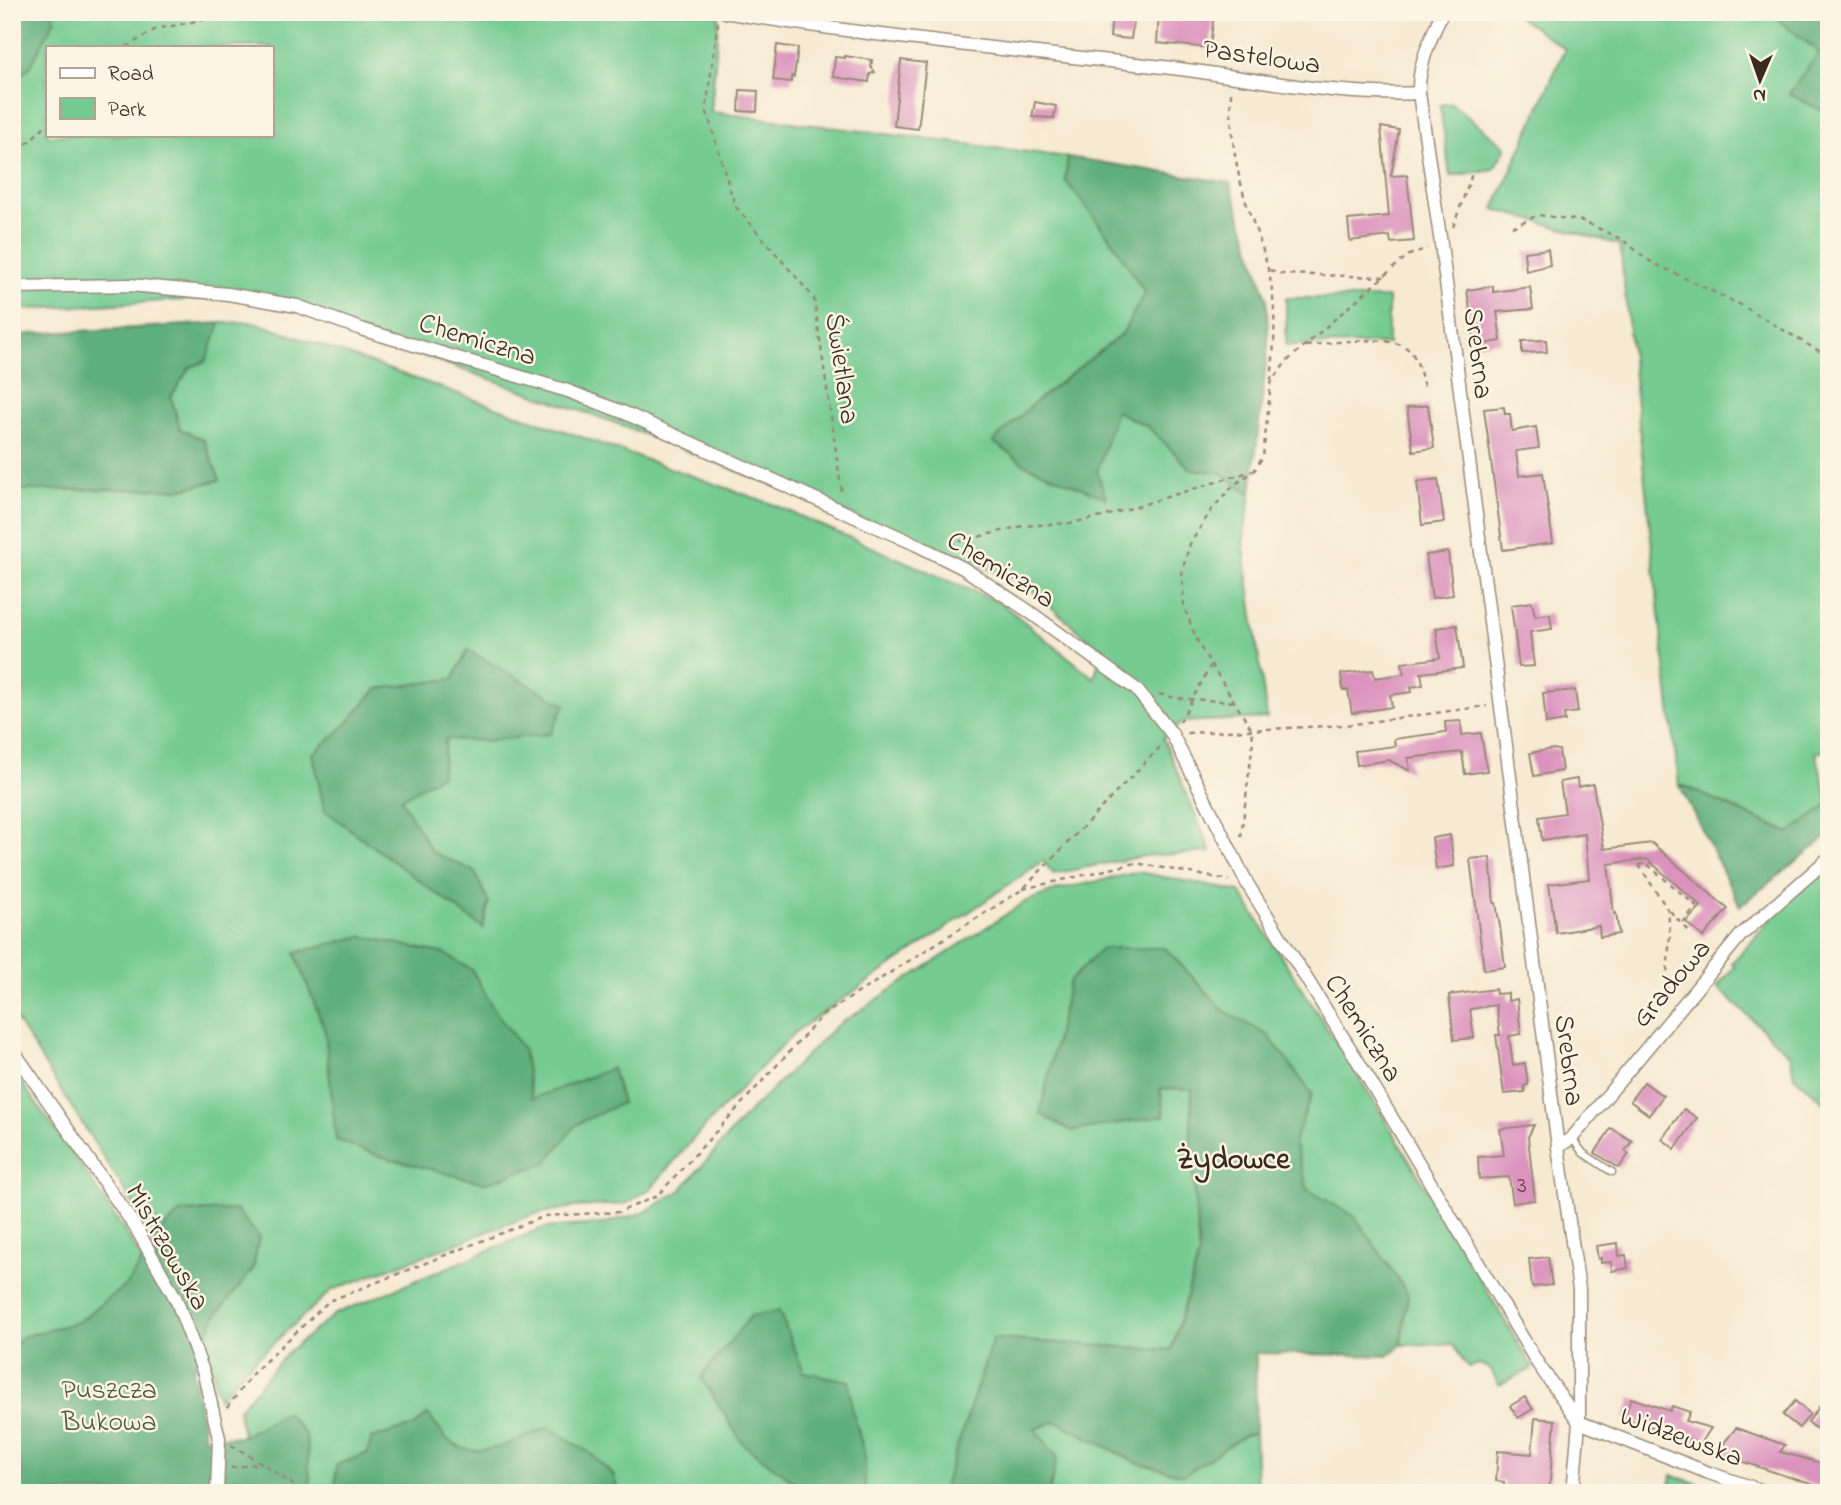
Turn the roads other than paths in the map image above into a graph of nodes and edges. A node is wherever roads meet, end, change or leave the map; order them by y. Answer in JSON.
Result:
{"nodes":[{"id":1,"x":725,"y":12,"type":"edge"},
{"id":2,"x":1442,"y":12,"type":"edge"},
{"id":3,"x":1419,"y":93,"type":"junction"},
{"id":4,"x":12,"y":287,"type":"edge"},
{"id":5,"x":1829,"y":858,"type":"edge"},
{"id":6,"x":12,"y":1049,"type":"edge"},
{"id":7,"x":1572,"y":1138,"type":"junction"},
{"id":8,"x":1558,"y":1147,"type":"junction"},
{"id":9,"x":1612,"y":1172,"type":"dead end"},
{"id":10,"x":1578,"y":1422,"type":"junction"},
{"id":11,"x":217,"y":1493,"type":"edge"},
{"id":12,"x":1573,"y":1493,"type":"edge"},
{"id":13,"x":1769,"y":1493,"type":"edge"}],
"edges":[{"from":1,"to":3,"type":"street","name":"Pastelowa"},
{"from":2,"to":3,"type":"street","name":"Srebrna"},
{"from":3,"to":8,"type":"street","name":"Srebrna"},
{"from":4,"to":10,"type":"street","name":"Chemiczna"},
{"from":5,"to":7,"type":"street","name":"Gradowa"},
{"from":6,"to":11,"type":"street","name":"Mistrzowska"},
{"from":7,"to":8,"type":"street","name":"Gradowa"},
{"from":7,"to":9,"type":"lane"},
{"from":8,"to":10,"type":"street","name":"Srebrna"},
{"from":10,"to":12,"type":"street","name":"Srebrna"},
{"from":10,"to":13,"type":"street","name":"Widzewska"}]}
